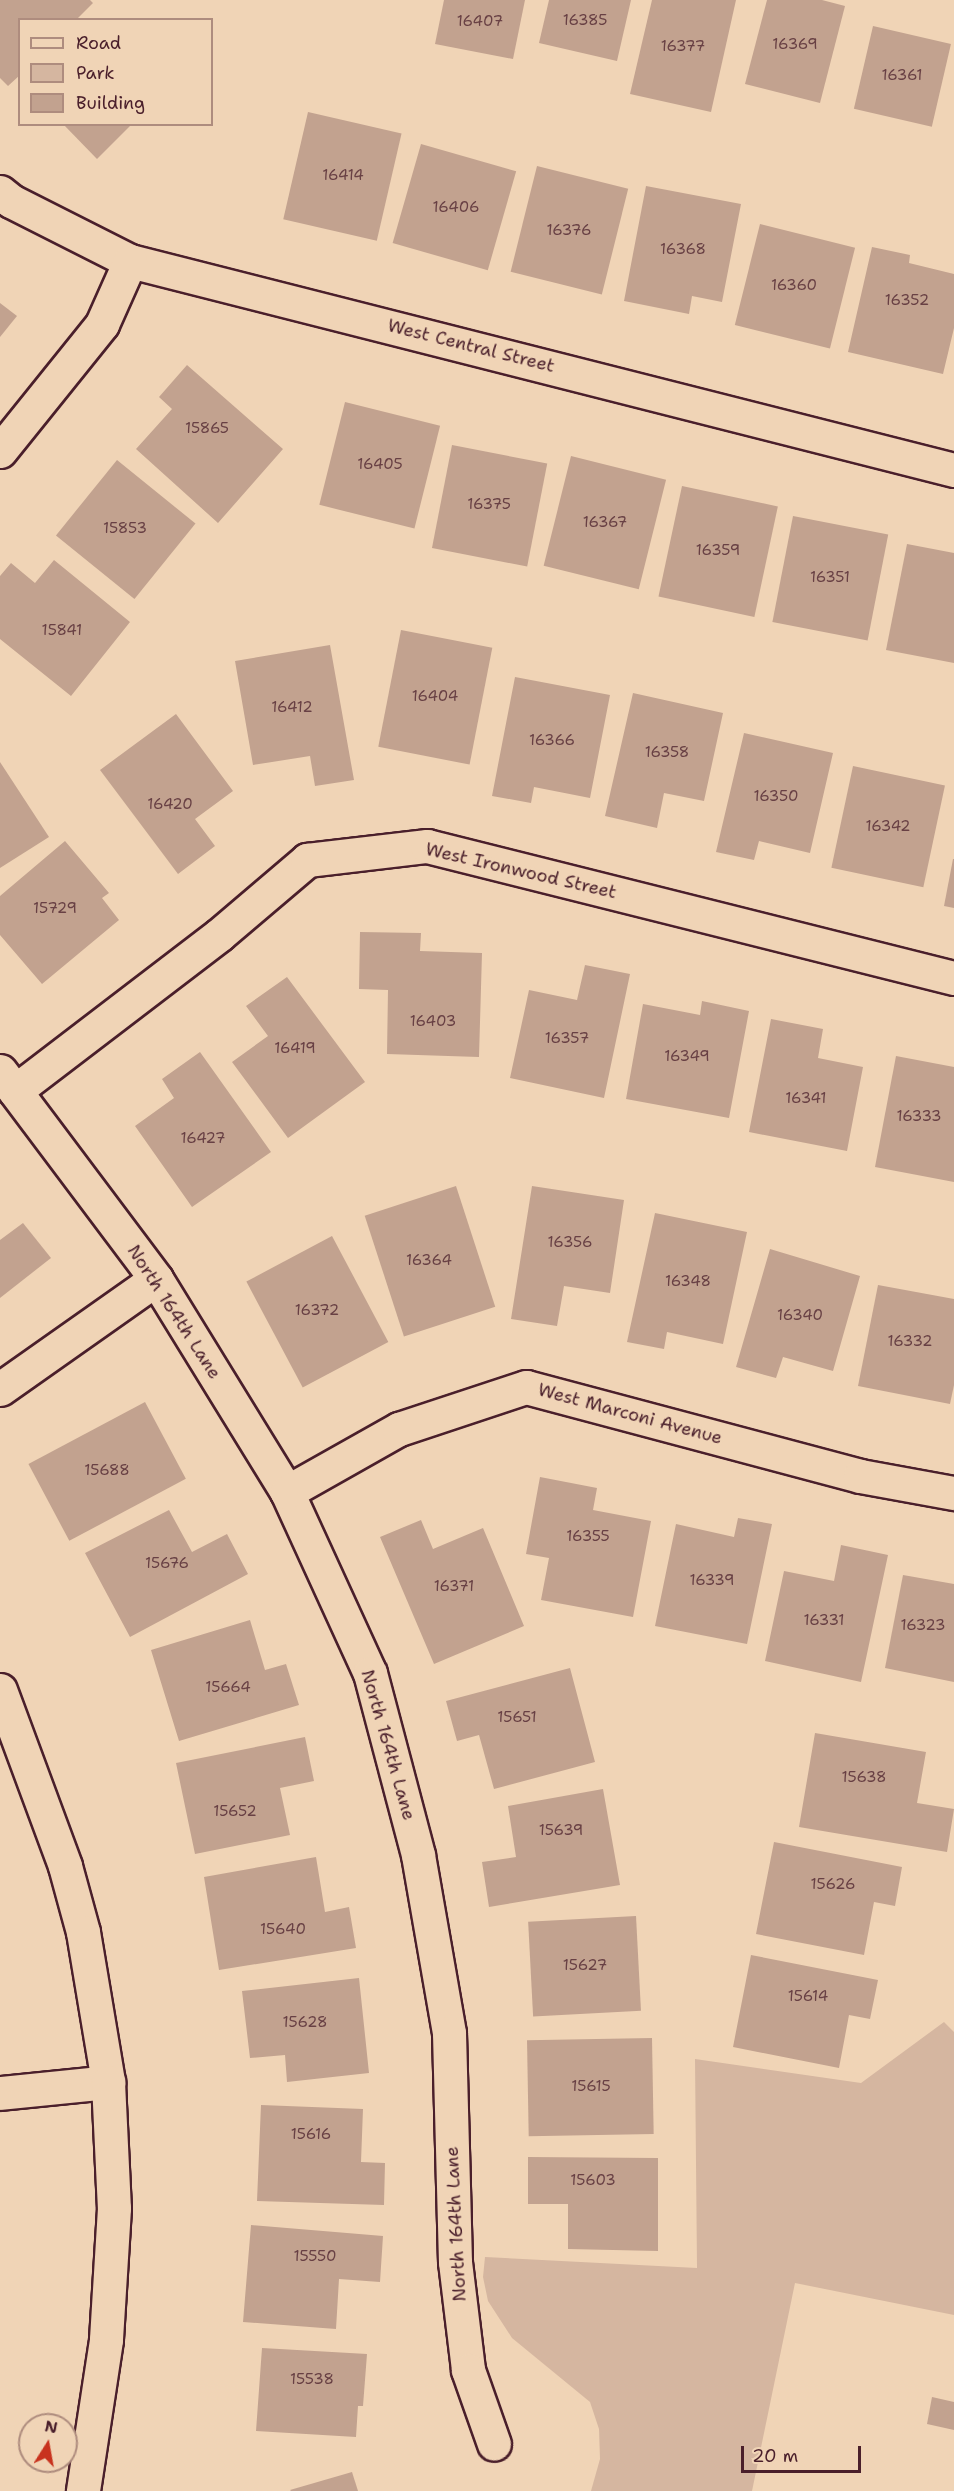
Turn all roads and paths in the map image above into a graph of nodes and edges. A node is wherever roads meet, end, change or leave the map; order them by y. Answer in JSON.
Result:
{"nodes":[{"id":1,"x":0,"y":192,"type":"edge"},
{"id":2,"x":130,"y":261,"type":"junction"},
{"id":3,"x":0,"y":451,"type":"edge"},
{"id":4,"x":954,"y":470,"type":"edge"},
{"id":5,"x":954,"y":978,"type":"edge"},
{"id":6,"x":8,"y":1081,"type":"edge"},
{"id":7,"x":156,"y":1279,"type":"junction"},
{"id":8,"x":0,"y":1389,"type":"edge"},
{"id":9,"x":287,"y":1492,"type":"junction"},
{"id":10,"x":954,"y":1493,"type":"edge"},
{"id":11,"x":0,"y":1690,"type":"edge"},
{"id":12,"x":108,"y":2082,"type":"junction"},
{"id":13,"x":0,"y":2093,"type":"edge"},
{"id":14,"x":494,"y":2444,"type":"dead end"},
{"id":15,"x":83,"y":2491,"type":"edge"}],
"edges":[{"from":1,"to":2,"type":"street","name":"West Central Street"},
{"from":2,"to":3,"type":"street"},
{"from":2,"to":4,"type":"street","name":"West Central Street"},
{"from":5,"to":6,"type":"street","name":"West Ironwood Street"},
{"from":6,"to":7,"type":"street","name":"North 164th Lane"},
{"from":7,"to":8,"type":"street"},
{"from":7,"to":9,"type":"street","name":"North 164th Lane"},
{"from":9,"to":10,"type":"street","name":"West Marconi Avenue"},
{"from":9,"to":14,"type":"street","name":"North 164th Lane"},
{"from":11,"to":12,"type":"street"},
{"from":12,"to":13,"type":"street"},
{"from":12,"to":15,"type":"street"}]}
